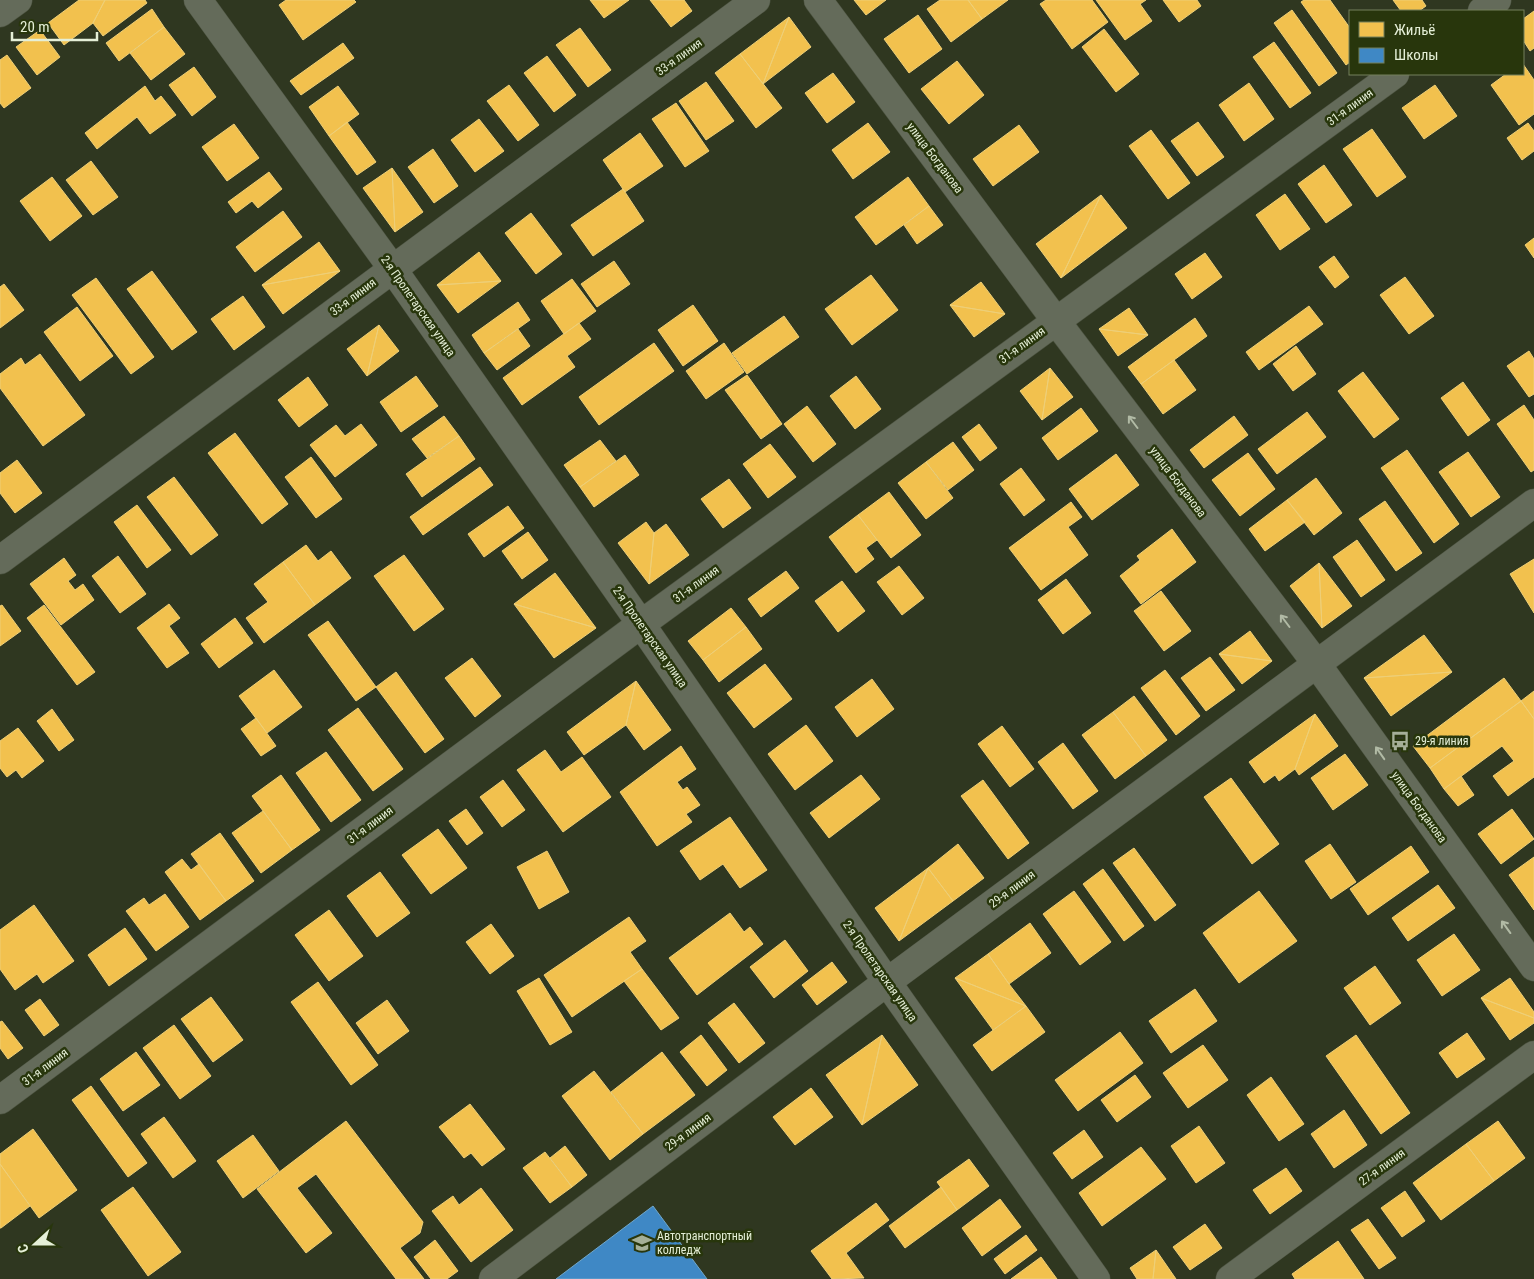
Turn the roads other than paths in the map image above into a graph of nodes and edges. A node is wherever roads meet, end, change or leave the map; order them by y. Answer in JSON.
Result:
{"nodes":[{"id":1,"x":18,"y":0,"type":"edge"},
{"id":2,"x":198,"y":0,"type":"edge"},
{"id":3,"x":756,"y":0,"type":"edge"},
{"id":4,"x":818,"y":0,"type":"edge"},
{"id":5,"x":1497,"y":0,"type":"edge"},
{"id":6,"x":1483,"y":10,"type":"edge"},
{"id":7,"x":0,"y":13,"type":"edge"},
{"id":8,"x":1395,"y":75,"type":"edge"},
{"id":9,"x":392,"y":268,"type":"junction"},
{"id":10,"x":1056,"y":320,"type":"junction"},
{"id":11,"x":1534,"y":502,"type":"edge"},
{"id":12,"x":0,"y":560,"type":"edge"},
{"id":13,"x":641,"y":624,"type":"junction"},
{"id":14,"x":1316,"y":663,"type":"junction"},
{"id":15,"x":1534,"y":967,"type":"edge"},
{"id":16,"x":887,"y":982,"type":"junction"},
{"id":17,"x":1534,"y":1055,"type":"edge"},
{"id":18,"x":0,"y":1100,"type":"edge"},
{"id":19,"x":493,"y":1279,"type":"edge"},
{"id":20,"x":1096,"y":1279,"type":"edge"},
{"id":21,"x":1230,"y":1279,"type":"edge"}],
"edges":[{"from":1,"to":7,"type":"street"},
{"from":2,"to":9,"type":"street","name":"2-я Пролетарская улица"},
{"from":3,"to":9,"type":"street","name":"33-я линия"},
{"from":4,"to":10,"type":"street","name":"улица Богданова"},
{"from":5,"to":6,"type":"street"},
{"from":8,"to":10,"type":"street","name":"31-я линия"},
{"from":9,"to":12,"type":"street","name":"33-я линия"},
{"from":9,"to":13,"type":"street","name":"2-я Пролетарская улица"},
{"from":10,"to":13,"type":"street","name":"31-я линия"},
{"from":14,"to":10,"type":"street","name":"улица Богданова","one_way":true},
{"from":11,"to":14,"type":"street","name":"29-я линия"},
{"from":13,"to":16,"type":"street","name":"2-я Пролетарская улица"},
{"from":13,"to":18,"type":"street","name":"31-я линия"},
{"from":15,"to":14,"type":"street","name":"улица Богданова","one_way":true},
{"from":14,"to":16,"type":"street","name":"29-я линия"},
{"from":16,"to":19,"type":"street","name":"29-я линия"},
{"from":16,"to":20,"type":"street","name":"2-я Пролетарская улица"},
{"from":17,"to":21,"type":"street","name":"27-я линия"}]}
